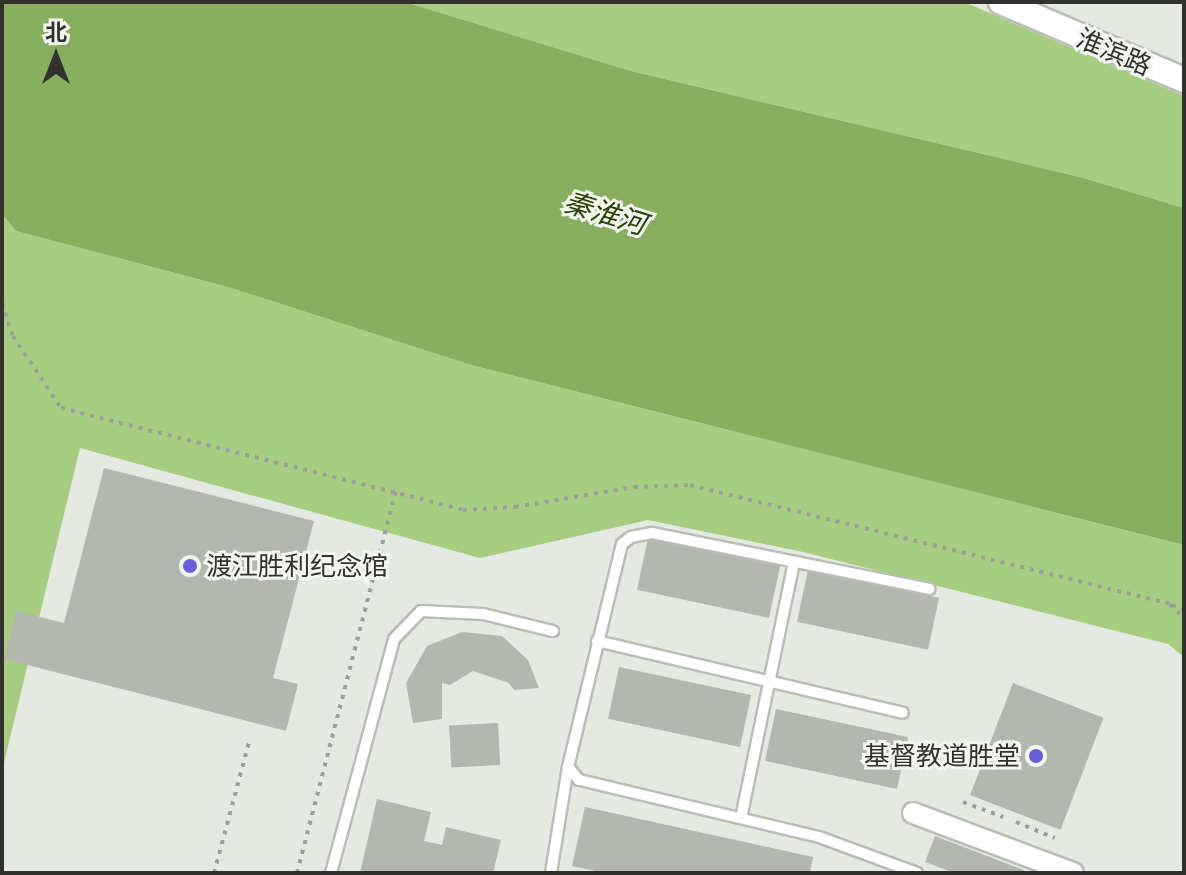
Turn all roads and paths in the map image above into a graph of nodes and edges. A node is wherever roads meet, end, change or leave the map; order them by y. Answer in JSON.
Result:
{"nodes":[{"id":1,"x":1001,"y":2,"type":"edge"},
{"id":2,"x":1184,"y":80,"type":"edge"},
{"id":3,"x":2,"y":303,"type":"edge"},
{"id":4,"x":396,"y":490,"type":"junction"},
{"id":5,"x":794,"y":562,"type":"junction"},
{"id":6,"x":929,"y":589,"type":"dead end"},
{"id":7,"x":1170,"y":604,"type":"junction"},
{"id":8,"x":1184,"y":610,"type":"edge"},
{"id":9,"x":1184,"y":618,"type":"edge"},
{"id":10,"x":553,"y":631,"type":"dead end"},
{"id":11,"x":597,"y":641,"type":"junction"},
{"id":12,"x":903,"y":713,"type":"dead end"},
{"id":13,"x":250,"y":739,"type":"dead end"},
{"id":14,"x":568,"y":767,"type":"junction"},
{"id":15,"x":963,"y":802,"type":"dead end"},
{"id":16,"x":913,"y":813,"type":"dead end"},
{"id":17,"x":1003,"y":817,"type":"dead end"},
{"id":18,"x":741,"y":818,"type":"junction"},
{"id":19,"x":1016,"y":822,"type":"dead end"},
{"id":20,"x":1055,"y":838,"type":"dead end"},
{"id":21,"x":214,"y":873,"type":"edge"},
{"id":22,"x":297,"y":873,"type":"edge"},
{"id":23,"x":331,"y":873,"type":"edge"},
{"id":24,"x":551,"y":873,"type":"edge"},
{"id":25,"x":917,"y":873,"type":"edge"},
{"id":26,"x":1073,"y":873,"type":"edge"}],
"edges":[{"from":1,"to":2,"type":"street","name":"淮滨路"},
{"from":3,"to":4,"type":"path"},
{"from":4,"to":7,"type":"path"},
{"from":4,"to":22,"type":"path"},
{"from":5,"to":6,"type":"lane"},
{"from":5,"to":11,"type":"lane"},
{"from":5,"to":18,"type":"lane"},
{"from":7,"to":8,"type":"path"},
{"from":7,"to":9,"type":"path"},
{"from":10,"to":23,"type":"lane"},
{"from":11,"to":12,"type":"lane"},
{"from":11,"to":14,"type":"lane"},
{"from":13,"to":21,"type":"path"},
{"from":14,"to":18,"type":"lane"},
{"from":14,"to":24,"type":"lane"},
{"from":15,"to":17,"type":"path"},
{"from":16,"to":26,"type":"street"},
{"from":18,"to":25,"type":"lane"},
{"from":19,"to":20,"type":"path"}]}
